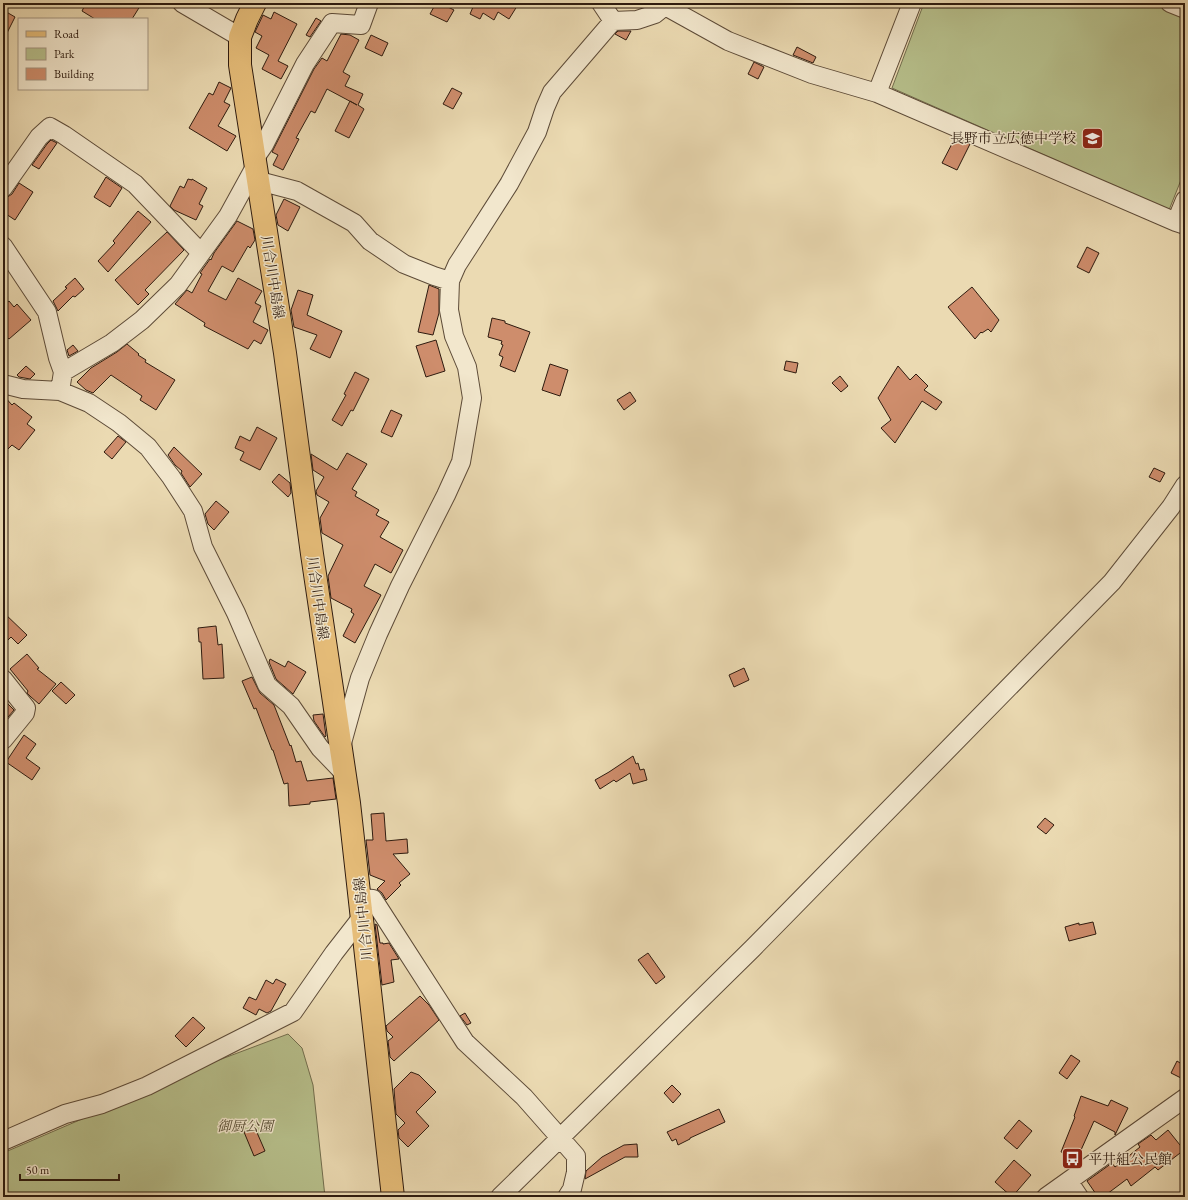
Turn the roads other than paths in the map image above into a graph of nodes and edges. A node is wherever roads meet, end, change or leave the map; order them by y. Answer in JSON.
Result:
{"nodes":[{"id":1,"x":182,"y":3,"type":"edge"},
{"id":2,"x":255,"y":3,"type":"edge"},
{"id":3,"x":369,"y":3,"type":"edge"},
{"id":4,"x":601,"y":3,"type":"edge"},
{"id":5,"x":912,"y":3,"type":"edge"},
{"id":6,"x":1170,"y":3,"type":"edge"},
{"id":7,"x":665,"y":4,"type":"edge"},
{"id":8,"x":1185,"y":10,"type":"edge"},
{"id":9,"x":613,"y":21,"type":"junction"},
{"id":10,"x":240,"y":37,"type":"junction"},
{"id":11,"x":877,"y":94,"type":"junction"},
{"id":12,"x":257,"y":168,"type":"junction"},
{"id":13,"x":3,"y":188,"type":"edge"},
{"id":14,"x":1185,"y":200,"type":"edge"},
{"id":15,"x":1180,"y":224,"type":"edge"},
{"id":16,"x":3,"y":246,"type":"edge"},
{"id":17,"x":201,"y":254,"type":"junction"},
{"id":18,"x":450,"y":281,"type":"junction"},
{"id":19,"x":63,"y":372,"type":"junction"},
{"id":20,"x":3,"y":384,"type":"edge"},
{"id":21,"x":60,"y":391,"type":"junction"},
{"id":22,"x":1185,"y":485,"type":"edge"},
{"id":23,"x":3,"y":679,"type":"edge"},
{"id":24,"x":3,"y":740,"type":"edge"},
{"id":25,"x":340,"y":749,"type":"junction"},
{"id":26,"x":345,"y":774,"type":"junction"},
{"id":27,"x":361,"y":907,"type":"junction"},
{"id":28,"x":1185,"y":1098,"type":"edge"},
{"id":29,"x":560,"y":1138,"type":"junction"},
{"id":30,"x":3,"y":1141,"type":"edge"},
{"id":31,"x":1069,"y":1182,"type":"junction"},
{"id":32,"x":393,"y":1197,"type":"edge"},
{"id":33,"x":500,"y":1197,"type":"edge"},
{"id":34,"x":567,"y":1197,"type":"edge"},
{"id":35,"x":1046,"y":1197,"type":"edge"},
{"id":36,"x":1079,"y":1197,"type":"edge"}],
"edges":[{"from":1,"to":10,"type":"street"},
{"from":2,"to":10,"type":"main road","name":"川合川中島線"},
{"from":3,"to":12,"type":"street"},
{"from":4,"to":9,"type":"street"},
{"from":5,"to":11,"type":"street"},
{"from":6,"to":8,"type":"street"},
{"from":7,"to":9,"type":"street"},
{"from":7,"to":11,"type":"street"},
{"from":9,"to":18,"type":"street"},
{"from":10,"to":12,"type":"main road","name":"川合川中島線"},
{"from":11,"to":15,"type":"street"},
{"from":12,"to":17,"type":"street"},
{"from":12,"to":18,"type":"street"},
{"from":12,"to":25,"type":"main road","name":"川合川中島線"},
{"from":13,"to":17,"type":"street"},
{"from":14,"to":15,"type":"street"},
{"from":16,"to":19,"type":"street"},
{"from":17,"to":19,"type":"street"},
{"from":18,"to":25,"type":"street"},
{"from":19,"to":21,"type":"street"},
{"from":20,"to":21,"type":"street"},
{"from":21,"to":26,"type":"street"},
{"from":22,"to":29,"type":"street"},
{"from":23,"to":24,"type":"street"},
{"from":25,"to":26,"type":"main road","name":"川合川中島線"},
{"from":26,"to":27,"type":"main road","name":"川合川中島線"},
{"from":27,"to":29,"type":"street"},
{"from":27,"to":30,"type":"street"},
{"from":27,"to":32,"type":"main road","name":"川合川中島線"},
{"from":28,"to":31,"type":"street"},
{"from":29,"to":33,"type":"street"},
{"from":29,"to":34,"type":"street"},
{"from":31,"to":35,"type":"street"},
{"from":31,"to":36,"type":"street"}]}
